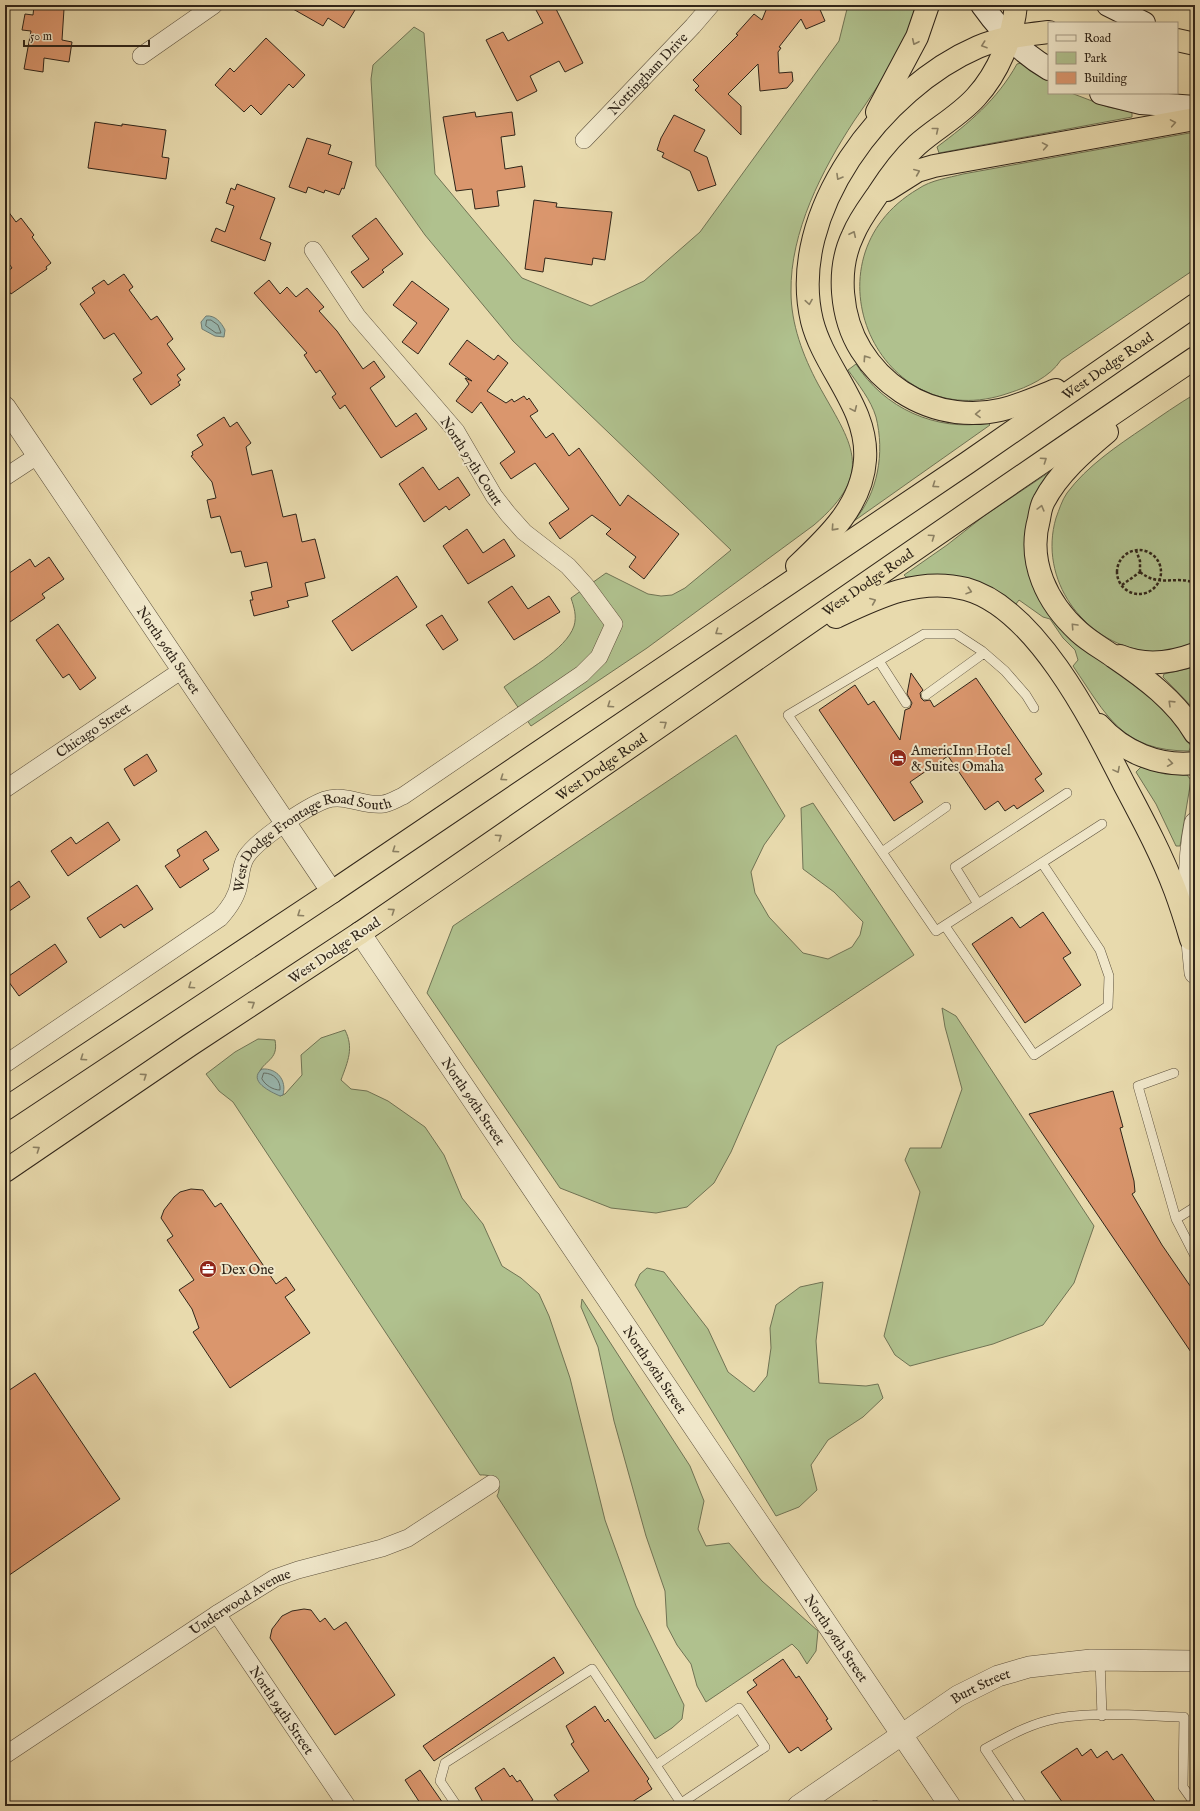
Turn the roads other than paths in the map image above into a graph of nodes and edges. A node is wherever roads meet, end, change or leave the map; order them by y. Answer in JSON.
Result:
{"nodes":[{"id":1,"x":214,"y":5,"type":"edge"},
{"id":2,"x":711,"y":5,"type":"edge"},
{"id":3,"x":928,"y":5,"type":"edge"},
{"id":4,"x":982,"y":5,"type":"edge"},
{"id":5,"x":1016,"y":5,"type":"edge"},
{"id":6,"x":1108,"y":5,"type":"edge"},
{"id":7,"x":1142,"y":22,"type":"edge"},
{"id":8,"x":1048,"y":32,"type":"edge"},
{"id":9,"x":1009,"y":36,"type":"junction"},
{"id":10,"x":1178,"y":37,"type":"edge"},
{"id":11,"x":1178,"y":40,"type":"edge"},
{"id":12,"x":1195,"y":43,"type":"edge"},
{"id":13,"x":141,"y":56,"type":"dead end"},
{"id":14,"x":1048,"y":68,"type":"edge"},
{"id":15,"x":1105,"y":94,"type":"edge"},
{"id":16,"x":1195,"y":107,"type":"edge"},
{"id":17,"x":1195,"y":119,"type":"edge"},
{"id":18,"x":584,"y":140,"type":"dead end"},
{"id":19,"x":853,"y":154,"type":"junction"},
{"id":20,"x":865,"y":212,"type":"junction"},
{"id":21,"x":313,"y":250,"type":"dead end"},
{"id":22,"x":1195,"y":305,"type":"edge"},
{"id":23,"x":1195,"y":359,"type":"edge"},
{"id":24,"x":1092,"y":375,"type":"junction"},
{"id":25,"x":5,"y":407,"type":"edge"},
{"id":26,"x":37,"y":456,"type":"junction"},
{"id":27,"x":5,"y":477,"type":"edge"},
{"id":28,"x":750,"y":610,"type":"junction"},
{"id":29,"x":614,"y":624,"type":"joint"},
{"id":30,"x":774,"y":648,"type":"junction"},
{"id":31,"x":1104,"y":650,"type":"junction"},
{"id":32,"x":984,"y":653,"type":"junction"},
{"id":33,"x":1195,"y":654,"type":"edge"},
{"id":34,"x":879,"y":661,"type":"junction"},
{"id":35,"x":182,"y":670,"type":"junction"},
{"id":36,"x":1070,"y":687,"type":"junction"},
{"id":37,"x":926,"y":695,"type":"dead end"},
{"id":38,"x":906,"y":703,"type":"dead end"},
{"id":39,"x":1034,"y":708,"type":"dead end"},
{"id":40,"x":1195,"y":733,"type":"edge"},
{"id":41,"x":1195,"y":763,"type":"edge"},
{"id":42,"x":5,"y":789,"type":"edge"},
{"id":43,"x":1067,"y":793,"type":"dead end"},
{"id":44,"x":946,"y":807,"type":"dead end"},
{"id":45,"x":286,"y":823,"type":"junction"},
{"id":46,"x":1195,"y":823,"type":"edge"},
{"id":47,"x":1102,"y":824,"type":"dead end"},
{"id":48,"x":882,"y":852,"type":"junction"},
{"id":49,"x":1042,"y":862,"type":"junction"},
{"id":50,"x":332,"y":892,"type":"junction"},
{"id":51,"x":978,"y":904,"type":"junction"},
{"id":52,"x":945,"y":926,"type":"junction"},
{"id":53,"x":360,"y":933,"type":"junction"},
{"id":54,"x":1191,"y":939,"type":"junction"},
{"id":55,"x":1195,"y":973,"type":"edge"},
{"id":56,"x":5,"y":1064,"type":"edge"},
{"id":57,"x":1174,"y":1073,"type":"dead end"},
{"id":58,"x":5,"y":1109,"type":"edge"},
{"id":59,"x":5,"y":1171,"type":"edge"},
{"id":60,"x":1195,"y":1207,"type":"edge"},
{"id":61,"x":1176,"y":1218,"type":"junction"},
{"id":62,"x":1195,"y":1256,"type":"edge"},
{"id":63,"x":491,"y":1484,"type":"dead end"},
{"id":64,"x":217,"y":1614,"type":"junction"},
{"id":65,"x":1100,"y":1660,"type":"junction"},
{"id":66,"x":1195,"y":1661,"type":"edge"},
{"id":67,"x":1102,"y":1716,"type":"junction"},
{"id":68,"x":902,"y":1736,"type":"junction"},
{"id":69,"x":5,"y":1755,"type":"edge"},
{"id":70,"x":656,"y":1765,"type":"junction"},
{"id":71,"x":1195,"y":1804,"type":"edge"},
{"id":72,"x":680,"y":1805,"type":"edge"},
{"id":73,"x":347,"y":1806,"type":"edge"},
{"id":74,"x":457,"y":1806,"type":"edge"},
{"id":75,"x":798,"y":1806,"type":"edge"},
{"id":76,"x":950,"y":1806,"type":"edge"},
{"id":77,"x":1023,"y":1806,"type":"edge"}],
"edges":[{"from":1,"to":13,"type":"street"},
{"from":2,"to":18,"type":"street","name":"Nottingham Drive"},
{"from":3,"to":19,"type":"highway","one_way":true},
{"from":4,"to":9,"type":"main road"},
{"from":5,"to":9,"type":"highway"},
{"from":6,"to":7,"type":"main road"},
{"from":8,"to":9,"type":"highway"},
{"from":9,"to":14,"type":"main road"},
{"from":9,"to":19,"type":"highway","one_way":true},
{"from":20,"to":9,"type":"highway","one_way":true},
{"from":10,"to":12,"type":"main road"},
{"from":11,"to":12,"type":"highway"},
{"from":15,"to":16,"type":"main road"},
{"from":20,"to":17,"type":"highway","one_way":true},
{"from":19,"to":28,"type":"highway","one_way":true},
{"from":24,"to":20,"type":"highway","one_way":true},
{"from":21,"to":29,"type":"street","name":"North 97th Court"},
{"from":22,"to":24,"type":"highway","name":"West Dodge Road"},
{"from":30,"to":23,"type":"highway","name":"West Dodge Road","one_way":true},
{"from":31,"to":23,"type":"highway","one_way":true},
{"from":24,"to":28,"type":"highway","name":"West Dodge Road","one_way":true},
{"from":25,"to":26,"type":"street","name":"North 96th Street"},
{"from":26,"to":27,"type":"street"},
{"from":26,"to":35,"type":"street","name":"North 96th Street"},
{"from":28,"to":50,"type":"highway","name":"West Dodge Road","one_way":true},
{"from":29,"to":45,"type":"street","name":"West Dodge Frontage Road South"},
{"from":30,"to":36,"type":"highway","one_way":true},
{"from":53,"to":30,"type":"highway","name":"West Dodge Road","one_way":true},
{"from":31,"to":33,"type":"highway"},
{"from":40,"to":31,"type":"highway","one_way":true},
{"from":32,"to":34,"type":"lane"},
{"from":32,"to":37,"type":"lane"},
{"from":32,"to":39,"type":"lane"},
{"from":34,"to":38,"type":"lane"},
{"from":34,"to":48,"type":"lane"},
{"from":35,"to":42,"type":"street","name":"Chicago Street"},
{"from":35,"to":45,"type":"street","name":"North 96th Street"},
{"from":36,"to":41,"type":"highway","one_way":true},
{"from":36,"to":54,"type":"highway","one_way":true},
{"from":43,"to":51,"type":"lane"},
{"from":44,"to":48,"type":"lane"},
{"from":45,"to":50,"type":"street","name":"North 96th Street"},
{"from":45,"to":56,"type":"street","name":"West Dodge Frontage Road South"},
{"from":46,"to":54,"type":"street"},
{"from":47,"to":49,"type":"lane"},
{"from":48,"to":52,"type":"lane"},
{"from":49,"to":51,"type":"lane"},
{"from":49,"to":52,"type":"lane"},
{"from":50,"to":58,"type":"highway","name":"West Dodge Road","one_way":true},
{"from":51,"to":52,"type":"lane"},
{"from":59,"to":53,"type":"highway","name":"West Dodge Road","one_way":true},
{"from":53,"to":68,"type":"street","name":"North 96th Street"},
{"from":54,"to":55,"type":"street"},
{"from":57,"to":61,"type":"lane"},
{"from":60,"to":61,"type":"lane"},
{"from":61,"to":62,"type":"lane"},
{"from":63,"to":64,"type":"street","name":"Underwood Avenue"},
{"from":64,"to":69,"type":"street","name":"Underwood Avenue"},
{"from":64,"to":73,"type":"street","name":"North 94th Street"},
{"from":65,"to":66,"type":"street","name":"Burt Street"},
{"from":65,"to":67,"type":"lane"},
{"from":65,"to":68,"type":"street","name":"Burt Street"},
{"from":67,"to":71,"type":"lane"},
{"from":67,"to":77,"type":"lane"},
{"from":68,"to":75,"type":"street","name":"Burt Street"},
{"from":68,"to":76,"type":"street","name":"North 96th Street"},
{"from":70,"to":72,"type":"lane"},
{"from":70,"to":72,"type":"lane"},
{"from":70,"to":74,"type":"lane"}]}
